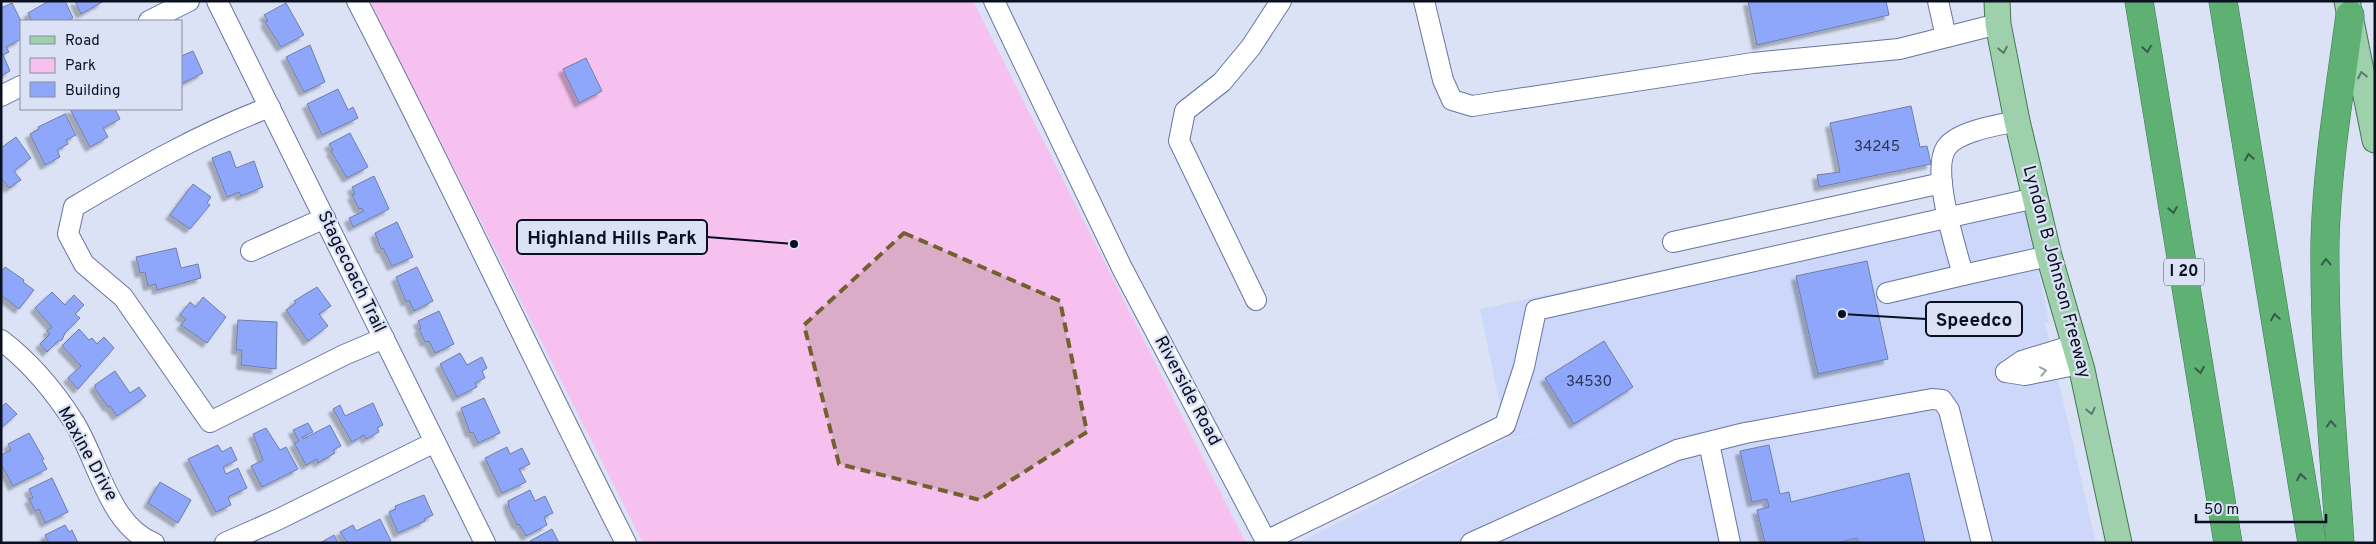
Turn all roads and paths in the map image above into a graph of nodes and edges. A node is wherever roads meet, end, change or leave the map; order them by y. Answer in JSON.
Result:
{"nodes":[{"id":1,"x":189,"y":1,"type":"edge"},
{"id":2,"x":217,"y":1,"type":"edge"},
{"id":3,"x":357,"y":1,"type":"edge"},
{"id":4,"x":994,"y":1,"type":"edge"},
{"id":5,"x":1281,"y":1,"type":"edge"},
{"id":6,"x":1424,"y":1,"type":"edge"},
{"id":7,"x":1938,"y":1,"type":"edge"},
{"id":8,"x":2139,"y":1,"type":"edge"},
{"id":9,"x":2223,"y":1,"type":"edge"},
{"id":10,"x":2348,"y":8,"type":"edge"},
{"id":11,"x":1997,"y":12,"type":"edge"},
{"id":12,"x":151,"y":20,"type":"edge"},
{"id":13,"x":1946,"y":36,"type":"junction"},
{"id":14,"x":20,"y":86,"type":"edge"},
{"id":15,"x":1,"y":96,"type":"edge"},
{"id":16,"x":270,"y":107,"type":"junction"},
{"id":17,"x":2017,"y":121,"type":"junction"},
{"id":18,"x":2375,"y":140,"type":"edge"},
{"id":19,"x":1942,"y":183,"type":"junction"},
{"id":20,"x":2035,"y":198,"type":"junction"},
{"id":21,"x":324,"y":218,"type":"junction"},
{"id":22,"x":1948,"y":219,"type":"junction"},
{"id":23,"x":1673,"y":242,"type":"dead end"},
{"id":24,"x":251,"y":252,"type":"dead end"},
{"id":25,"x":2049,"y":256,"type":"junction"},
{"id":26,"x":1963,"y":275,"type":"junction"},
{"id":27,"x":1887,"y":293,"type":"dead end"},
{"id":28,"x":1256,"y":300,"type":"dead end"},
{"id":29,"x":384,"y":338,"type":"junction"},
{"id":30,"x":1,"y":340,"type":"edge"},
{"id":31,"x":435,"y":442,"type":"junction"},
{"id":32,"x":1709,"y":442,"type":"junction"},
{"id":33,"x":154,"y":543,"type":"edge"},
{"id":34,"x":225,"y":543,"type":"edge"},
{"id":35,"x":485,"y":543,"type":"edge"},
{"id":36,"x":626,"y":543,"type":"edge"},
{"id":37,"x":1471,"y":543,"type":"edge"},
{"id":38,"x":1730,"y":543,"type":"edge"},
{"id":39,"x":1982,"y":543,"type":"edge"},
{"id":40,"x":2119,"y":543,"type":"edge"},
{"id":41,"x":2228,"y":543,"type":"edge"},
{"id":42,"x":2312,"y":543,"type":"edge"},
{"id":43,"x":2340,"y":543,"type":"edge"}],
"edges":[{"from":1,"to":12,"type":"street"},
{"from":2,"to":16,"type":"street","name":"Stagecoach Trail"},
{"from":3,"to":36,"type":"street"},
{"from":4,"to":22,"type":"street","name":"Riverside Road"},
{"from":5,"to":28,"type":"street"},
{"from":6,"to":13,"type":"street"},
{"from":7,"to":13,"type":"street"},
{"from":8,"to":41,"type":"highway","number":"I 20","one_way":true},
{"from":42,"to":9,"type":"highway","one_way":true},
{"from":18,"to":10,"type":"main road","one_way":true},
{"from":43,"to":10,"type":"highway","one_way":true},
{"from":11,"to":13,"type":"street"},
{"from":11,"to":17,"type":"main road","name":"Lyndon B Johnson Freeway","one_way":true},
{"from":14,"to":15,"type":"street"},
{"from":16,"to":21,"type":"street","name":"Stagecoach Trail"},
{"from":16,"to":29,"type":"street"},
{"from":17,"to":19,"type":"street"},
{"from":17,"to":20,"type":"main road","name":"Lyndon B Johnson Freeway"},
{"from":19,"to":22,"type":"street"},
{"from":19,"to":23,"type":"street"},
{"from":20,"to":22,"type":"street"},
{"from":20,"to":25,"type":"main road","name":"Lyndon B Johnson Freeway"},
{"from":21,"to":24,"type":"street"},
{"from":21,"to":29,"type":"street","name":"Stagecoach Trail"},
{"from":22,"to":26,"type":"street"},
{"from":25,"to":26,"type":"street"},
{"from":25,"to":40,"type":"main road","name":"Lyndon B Johnson Freeway","one_way":true},
{"from":26,"to":27,"type":"street"},
{"from":29,"to":31,"type":"street","name":"Stagecoach Trail"},
{"from":30,"to":33,"type":"street","name":"Maxine Drive"},
{"from":31,"to":34,"type":"street"},
{"from":31,"to":35,"type":"street","name":"Stagecoach Trail"},
{"from":32,"to":37,"type":"street"},
{"from":32,"to":38,"type":"street"},
{"from":32,"to":39,"type":"street"}]}
